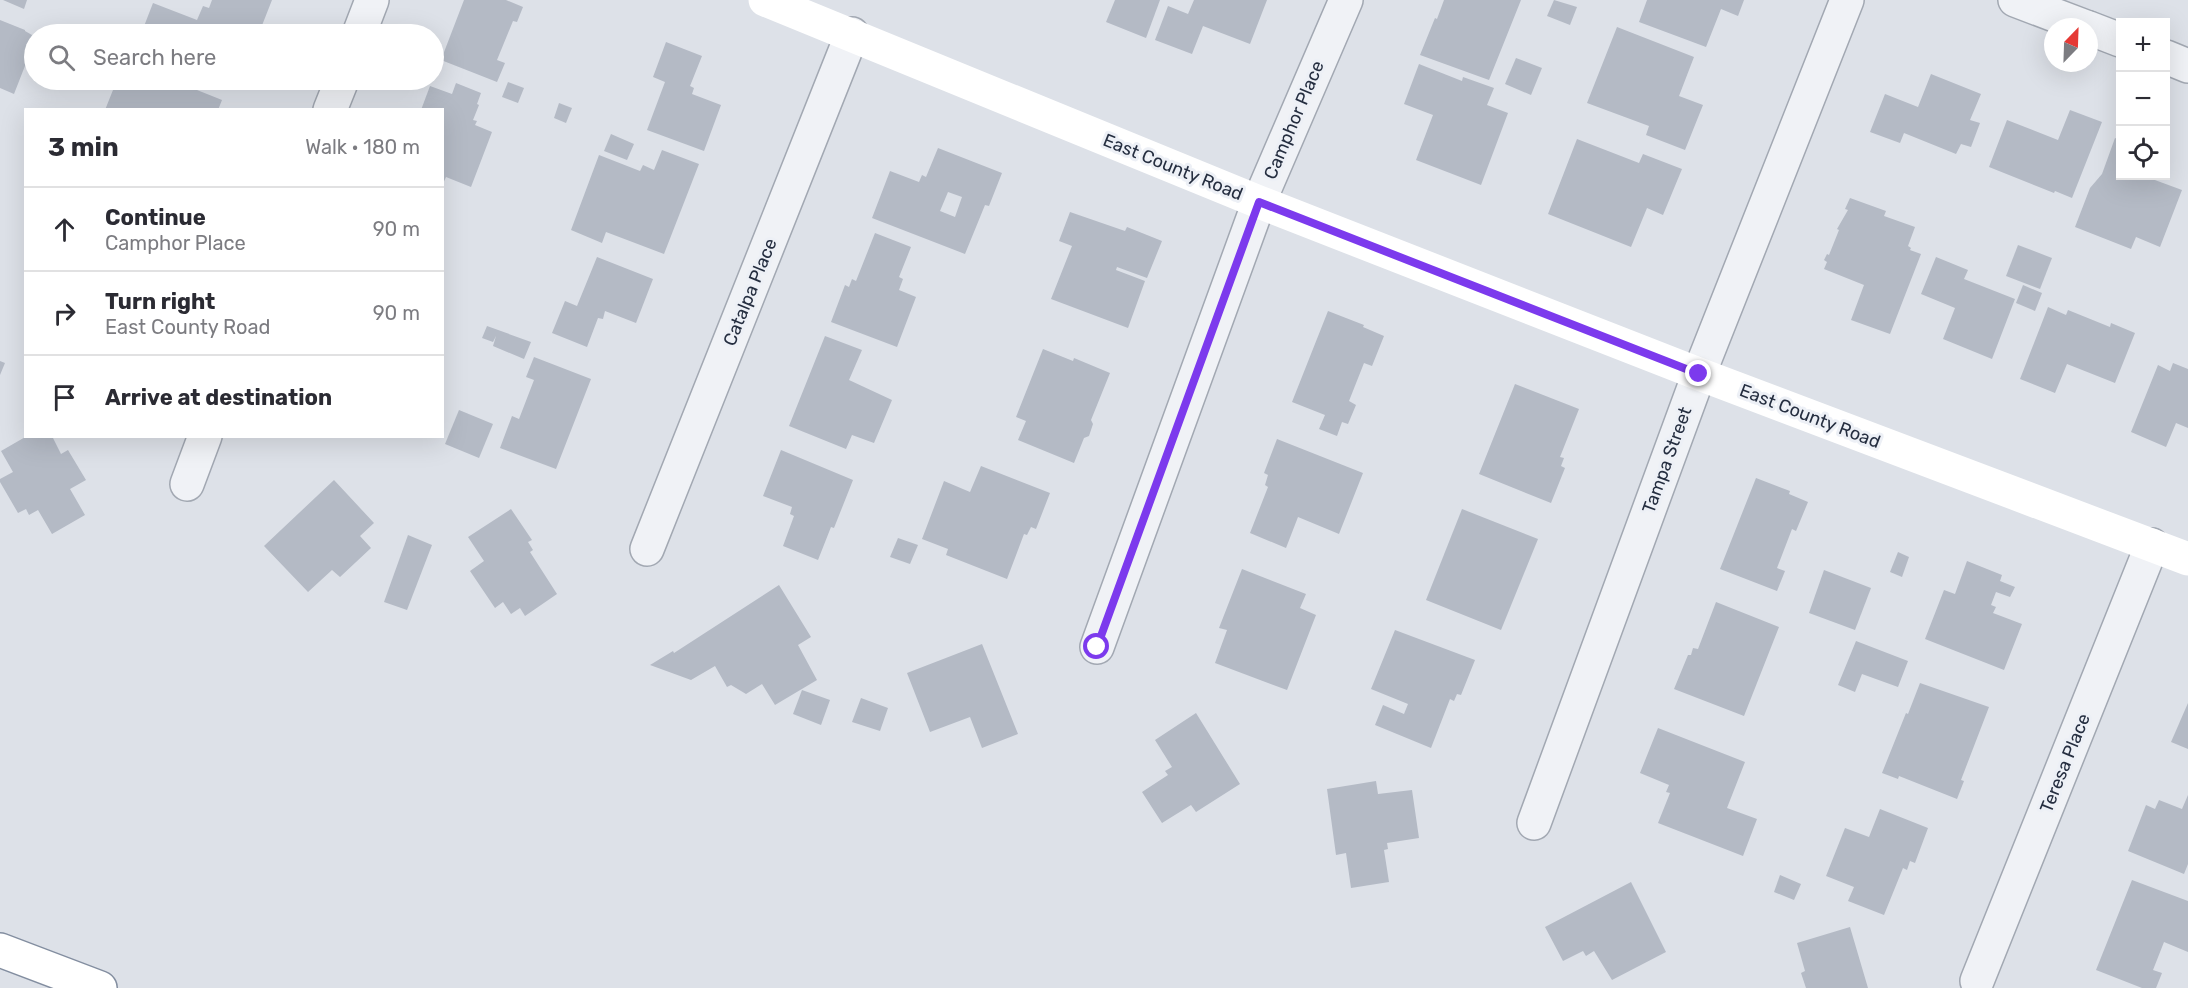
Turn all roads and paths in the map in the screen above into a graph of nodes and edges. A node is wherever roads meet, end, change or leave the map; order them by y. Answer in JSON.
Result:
{"nodes":[{"id":1,"x":372,"y":0,"type":"edge"},
{"id":2,"x":765,"y":0,"type":"edge"},
{"id":3,"x":1346,"y":0,"type":"edge"},
{"id":4,"x":1847,"y":0,"type":"edge"},
{"id":5,"x":2015,"y":0,"type":"edge"},
{"id":6,"x":2061,"y":18,"type":"edge"},
{"id":7,"x":363,"y":24,"type":"edge"},
{"id":8,"x":2098,"y":32,"type":"edge"},
{"id":9,"x":852,"y":34,"type":"junction"},
{"id":10,"x":2116,"y":38,"type":"edge"},
{"id":11,"x":2170,"y":59,"type":"edge"},
{"id":12,"x":2188,"y":66,"type":"edge"},
{"id":13,"x":338,"y":90,"type":"edge"},
{"id":14,"x":331,"y":108,"type":"edge"},
{"id":15,"x":1259,"y":202,"type":"junction"},
{"id":16,"x":1699,"y":374,"type":"junction"},
{"id":17,"x":204,"y":438,"type":"edge"},
{"id":18,"x":187,"y":484,"type":"dead end"},
{"id":19,"x":2152,"y":545,"type":"junction"},
{"id":20,"x":647,"y":549,"type":"dead end"},
{"id":21,"x":2188,"y":559,"type":"edge"},
{"id":22,"x":1097,"y":647,"type":"dead end"},
{"id":23,"x":1534,"y":823,"type":"dead end"},
{"id":24,"x":0,"y":948,"type":"edge"},
{"id":25,"x":1977,"y":981,"type":"dead end"},
{"id":26,"x":100,"y":988,"type":"edge"}],
"edges":[{"from":1,"to":7,"type":"street"},
{"from":2,"to":9,"type":"main road","name":"East County Road"},
{"from":3,"to":15,"type":"street","name":"Camphor Place"},
{"from":4,"to":16,"type":"street","name":"Tampa Street"},
{"from":5,"to":6,"type":"street"},
{"from":8,"to":10,"type":"street"},
{"from":9,"to":15,"type":"main road","name":"East County Road"},
{"from":9,"to":20,"type":"street","name":"Catalpa Place"},
{"from":11,"to":12,"type":"street"},
{"from":13,"to":14,"type":"street"},
{"from":15,"to":16,"type":"main road","name":"East County Road"},
{"from":15,"to":22,"type":"street","name":"Camphor Place"},
{"from":16,"to":19,"type":"main road","name":"East County Road"},
{"from":16,"to":23,"type":"street","name":"Tampa Street"},
{"from":17,"to":18,"type":"street"},
{"from":19,"to":21,"type":"main road","name":"East County Road"},
{"from":19,"to":25,"type":"street","name":"Teresa Place"},
{"from":24,"to":26,"type":"main road"}]}
